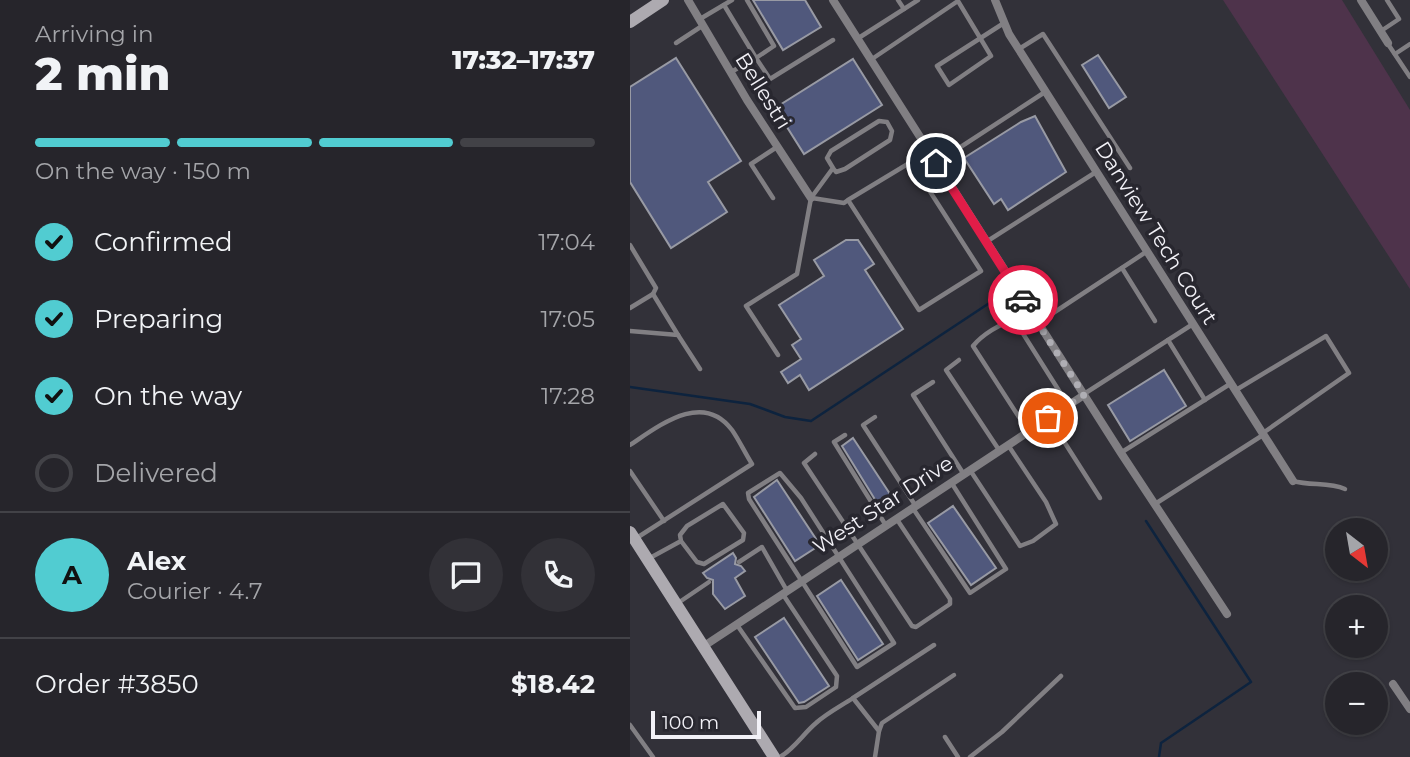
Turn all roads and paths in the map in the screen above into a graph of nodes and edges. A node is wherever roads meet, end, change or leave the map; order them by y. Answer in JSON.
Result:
{"nodes":[{"id":1,"x":663,"y":0,"type":"edge"},
{"id":2,"x":688,"y":0,"type":"edge"},
{"id":3,"x":732,"y":0,"type":"edge"},
{"id":4,"x":747,"y":0,"type":"edge"},
{"id":5,"x":833,"y":0,"type":"edge"},
{"id":6,"x":898,"y":0,"type":"edge"},
{"id":7,"x":918,"y":0,"type":"edge"},
{"id":8,"x":995,"y":0,"type":"edge"},
{"id":9,"x":1361,"y":0,"type":"edge"},
{"id":10,"x":1387,"y":0,"type":"edge"},
{"id":11,"x":958,"y":1,"type":"edge"},
{"id":12,"x":724,"y":5,"type":"junction"},
{"id":13,"x":904,"y":9,"type":"junction"},
{"id":14,"x":630,"y":22,"type":"edge"},
{"id":15,"x":701,"y":23,"type":"junction"},
{"id":16,"x":1004,"y":23,"type":"junction"},
{"id":17,"x":1380,"y":31,"type":"junction"},
{"id":18,"x":980,"y":38,"type":"junction"},
{"id":19,"x":858,"y":39,"type":"junction"},
{"id":20,"x":833,"y":40,"type":"dead end"},
{"id":21,"x":676,"y":43,"type":"dead end"},
{"id":22,"x":1388,"y":43,"type":"joint"},
{"id":23,"x":1410,"y":44,"type":"edge"},
{"id":24,"x":1019,"y":49,"type":"junction"},
{"id":25,"x":1395,"y":54,"type":"junction"},
{"id":26,"x":756,"y":58,"type":"junction"},
{"id":27,"x":871,"y":60,"type":"junction"},
{"id":28,"x":730,"y":72,"type":"junction"},
{"id":29,"x":1410,"y":77,"type":"edge"},
{"id":30,"x":1045,"y":92,"type":"junction"},
{"id":31,"x":778,"y":147,"type":"junction"},
{"id":32,"x":936,"y":163,"type":"junction"},
{"id":33,"x":833,"y":168,"type":"junction"},
{"id":34,"x":1130,"y":168,"type":"dead end"},
{"id":35,"x":1096,"y":172,"type":"junction"},
{"id":36,"x":773,"y":198,"type":"dead end"},
{"id":37,"x":811,"y":198,"type":"junction"},
{"id":38,"x":848,"y":200,"type":"junction"},
{"id":39,"x":986,"y":242,"type":"junction"},
{"id":40,"x":630,"y":245,"type":"edge"},
{"id":41,"x":1147,"y":251,"type":"junction"},
{"id":42,"x":1122,"y":268,"type":"junction"},
{"id":43,"x":653,"y":294,"type":"junction"},
{"id":44,"x":630,"y":308,"type":"edge"},
{"id":45,"x":1155,"y":321,"type":"dead end"},
{"id":46,"x":1038,"y":323,"type":"junction"},
{"id":47,"x":1193,"y":324,"type":"junction"},
{"id":48,"x":630,"y":331,"type":"edge"},
{"id":49,"x":678,"y":335,"type":"junction"},
{"id":50,"x":1168,"y":340,"type":"junction"},
{"id":51,"x":778,"y":355,"type":"dead end"},
{"id":52,"x":959,"y":360,"type":"dead end"},
{"id":53,"x":700,"y":369,"type":"dead end"},
{"id":54,"x":933,"y":382,"type":"dead end"},
{"id":55,"x":1233,"y":387,"type":"junction"},
{"id":56,"x":1084,"y":395,"type":"junction"},
{"id":57,"x":1205,"y":400,"type":"junction"},
{"id":58,"x":1068,"y":405,"type":"junction"},
{"id":59,"x":875,"y":417,"type":"dead end"},
{"id":60,"x":1048,"y":418,"type":"junction"},
{"id":61,"x":1028,"y":431,"type":"junction"},
{"id":62,"x":1263,"y":434,"type":"junction"},
{"id":63,"x":845,"y":435,"type":"dead end"},
{"id":64,"x":1008,"y":444,"type":"junction"},
{"id":65,"x":630,"y":445,"type":"edge"},
{"id":66,"x":999,"y":450,"type":"junction"},
{"id":67,"x":1121,"y":453,"type":"junction"},
{"id":68,"x":815,"y":454,"type":"dead end"},
{"id":69,"x":630,"y":471,"type":"edge"},
{"id":70,"x":966,"y":471,"type":"junction"},
{"id":71,"x":951,"y":481,"type":"junction"},
{"id":72,"x":1293,"y":481,"type":"joint"},
{"id":73,"x":1345,"y":489,"type":"dead end"},
{"id":74,"x":1100,"y":498,"type":"dead end"},
{"id":75,"x":1154,"y":504,"type":"junction"},
{"id":76,"x":913,"y":506,"type":"junction"},
{"id":77,"x":895,"y":518,"type":"junction"},
{"id":78,"x":664,"y":521,"type":"junction"},
{"id":79,"x":885,"y":524,"type":"junction"},
{"id":80,"x":632,"y":536,"type":"edge"},
{"id":81,"x":681,"y":541,"type":"junction"},
{"id":82,"x":857,"y":542,"type":"junction"},
{"id":83,"x":838,"y":555,"type":"junction"},
{"id":84,"x":648,"y":559,"type":"junction"},
{"id":85,"x":739,"y":562,"type":"dead end"},
{"id":86,"x":800,"y":580,"type":"junction"},
{"id":87,"x":709,"y":582,"type":"dead end"},
{"id":88,"x":784,"y":591,"type":"junction"},
{"id":89,"x":677,"y":604,"type":"junction"},
{"id":90,"x":1227,"y":614,"type":"dead end"},
{"id":91,"x":737,"y":624,"type":"junction"},
{"id":92,"x":934,"y":645,"type":"dead end"},
{"id":93,"x":704,"y":646,"type":"junction"},
{"id":94,"x":954,"y":675,"type":"dead end"},
{"id":95,"x":1061,"y":676,"type":"dead end"},
{"id":96,"x":1393,"y":684,"type":"dead end"},
{"id":97,"x":853,"y":698,"type":"junction"},
{"id":98,"x":1410,"y":709,"type":"edge"},
{"id":99,"x":630,"y":725,"type":"edge"},
{"id":100,"x":880,"y":731,"type":"junction"},
{"id":101,"x":944,"y":737,"type":"dead end"},
{"id":102,"x":653,"y":757,"type":"edge"},
{"id":103,"x":774,"y":757,"type":"edge"},
{"id":104,"x":780,"y":757,"type":"edge"},
{"id":105,"x":875,"y":757,"type":"edge"},
{"id":106,"x":958,"y":757,"type":"edge"},
{"id":107,"x":970,"y":757,"type":"edge"}],
"edges":[{"from":1,"to":14,"type":"street"},
{"from":2,"to":15,"type":"street","name":"Bellestri"},
{"from":3,"to":12,"type":"lane"},
{"from":4,"to":26,"type":"lane"},
{"from":5,"to":19,"type":"street"},
{"from":6,"to":13,"type":"lane"},
{"from":7,"to":13,"type":"lane"},
{"from":8,"to":16,"type":"street","name":"Danview Tech Court"},
{"from":9,"to":17,"type":"street"},
{"from":10,"to":17,"type":"lane"},
{"from":11,"to":18,"type":"lane"},
{"from":11,"to":27,"type":"lane"},
{"from":12,"to":15,"type":"lane"},
{"from":12,"to":26,"type":"lane"},
{"from":13,"to":19,"type":"lane"},
{"from":15,"to":21,"type":"lane"},
{"from":15,"to":28,"type":"street","name":"Bellestri"},
{"from":16,"to":18,"type":"lane"},
{"from":16,"to":24,"type":"street","name":"Danview Tech Court"},
{"from":17,"to":22,"type":"street"},
{"from":18,"to":18,"type":"lane"},
{"from":19,"to":27,"type":"street"},
{"from":20,"to":26,"type":"lane"},
{"from":22,"to":25,"type":"lane"},
{"from":23,"to":25,"type":"lane"},
{"from":24,"to":30,"type":"street","name":"Danview Tech Court"},
{"from":24,"to":34,"type":"lane"},
{"from":25,"to":29,"type":"lane"},
{"from":26,"to":28,"type":"lane"},
{"from":27,"to":32,"type":"street"},
{"from":28,"to":31,"type":"street","name":"Bellestri"},
{"from":30,"to":32,"type":"lane"},
{"from":30,"to":35,"type":"street","name":"Danview Tech Court"},
{"from":31,"to":36,"type":"lane"},
{"from":31,"to":37,"type":"street","name":"Bellestri"},
{"from":32,"to":39,"type":"street"},
{"from":33,"to":33,"type":"lane"},
{"from":33,"to":37,"type":"lane"},
{"from":35,"to":39,"type":"lane"},
{"from":35,"to":41,"type":"street","name":"Danview Tech Court"},
{"from":37,"to":38,"type":"lane"},
{"from":37,"to":51,"type":"lane"},
{"from":38,"to":38,"type":"lane"},
{"from":39,"to":46,"type":"street"},
{"from":40,"to":43,"type":"lane"},
{"from":41,"to":42,"type":"lane"},
{"from":41,"to":47,"type":"street","name":"Danview Tech Court"},
{"from":42,"to":45,"type":"lane"},
{"from":42,"to":46,"type":"lane"},
{"from":43,"to":44,"type":"lane"},
{"from":43,"to":49,"type":"lane"},
{"from":46,"to":56,"type":"street"},
{"from":47,"to":50,"type":"lane"},
{"from":47,"to":55,"type":"street","name":"Danview Tech Court"},
{"from":48,"to":49,"type":"lane"},
{"from":49,"to":53,"type":"lane"},
{"from":50,"to":56,"type":"lane"},
{"from":50,"to":57,"type":"lane"},
{"from":52,"to":66,"type":"lane"},
{"from":54,"to":70,"type":"lane"},
{"from":55,"to":57,"type":"lane"},
{"from":55,"to":62,"type":"street","name":"Danview Tech Court"},
{"from":55,"to":62,"type":"lane"},
{"from":56,"to":58,"type":"street","name":"West Star Drive"},
{"from":56,"to":67,"type":"street"},
{"from":57,"to":67,"type":"lane"},
{"from":58,"to":60,"type":"street","name":"West Star Drive"},
{"from":58,"to":61,"type":"lane"},
{"from":59,"to":76,"type":"lane"},
{"from":60,"to":61,"type":"street","name":"West Star Drive"},
{"from":60,"to":74,"type":"lane"},
{"from":61,"to":64,"type":"street","name":"West Star Drive"},
{"from":62,"to":72,"type":"street","name":"Danview Tech Court"},
{"from":62,"to":75,"type":"lane"},
{"from":63,"to":79,"type":"lane"},
{"from":64,"to":66,"type":"street","name":"West Star Drive"},
{"from":64,"to":70,"type":"lane"},
{"from":65,"to":78,"type":"lane"},
{"from":66,"to":70,"type":"street","name":"West Star Drive"},
{"from":67,"to":75,"type":"street"},
{"from":68,"to":82,"type":"lane"},
{"from":69,"to":78,"type":"lane"},
{"from":70,"to":71,"type":"street","name":"West Star Drive"},
{"from":71,"to":76,"type":"street","name":"West Star Drive"},
{"from":71,"to":76,"type":"lane"},
{"from":72,"to":73,"type":"lane"},
{"from":75,"to":90,"type":"street"},
{"from":76,"to":77,"type":"street","name":"West Star Drive"},
{"from":77,"to":79,"type":"street","name":"West Star Drive"},
{"from":77,"to":82,"type":"lane"},
{"from":78,"to":80,"type":"lane"},
{"from":79,"to":82,"type":"street","name":"West Star Drive"},
{"from":80,"to":84,"type":"street"},
{"from":81,"to":81,"type":"lane"},
{"from":81,"to":84,"type":"lane"},
{"from":82,"to":83,"type":"street","name":"West Star Drive"},
{"from":83,"to":86,"type":"street","name":"West Star Drive"},
{"from":83,"to":86,"type":"lane"},
{"from":83,"to":86,"type":"lane"},
{"from":84,"to":89,"type":"street"},
{"from":85,"to":88,"type":"lane"},
{"from":86,"to":88,"type":"street","name":"West Star Drive"},
{"from":87,"to":89,"type":"lane"},
{"from":88,"to":91,"type":"street","name":"West Star Drive"},
{"from":88,"to":91,"type":"lane"},
{"from":89,"to":93,"type":"street"},
{"from":91,"to":93,"type":"street","name":"West Star Drive"},
{"from":92,"to":97,"type":"lane"},
{"from":93,"to":103,"type":"street"},
{"from":94,"to":100,"type":"lane"},
{"from":95,"to":107,"type":"lane"},
{"from":96,"to":98,"type":"street"},
{"from":97,"to":100,"type":"lane"},
{"from":97,"to":104,"type":"lane"},
{"from":99,"to":102,"type":"lane"},
{"from":100,"to":105,"type":"lane"},
{"from":101,"to":106,"type":"lane"}]}
